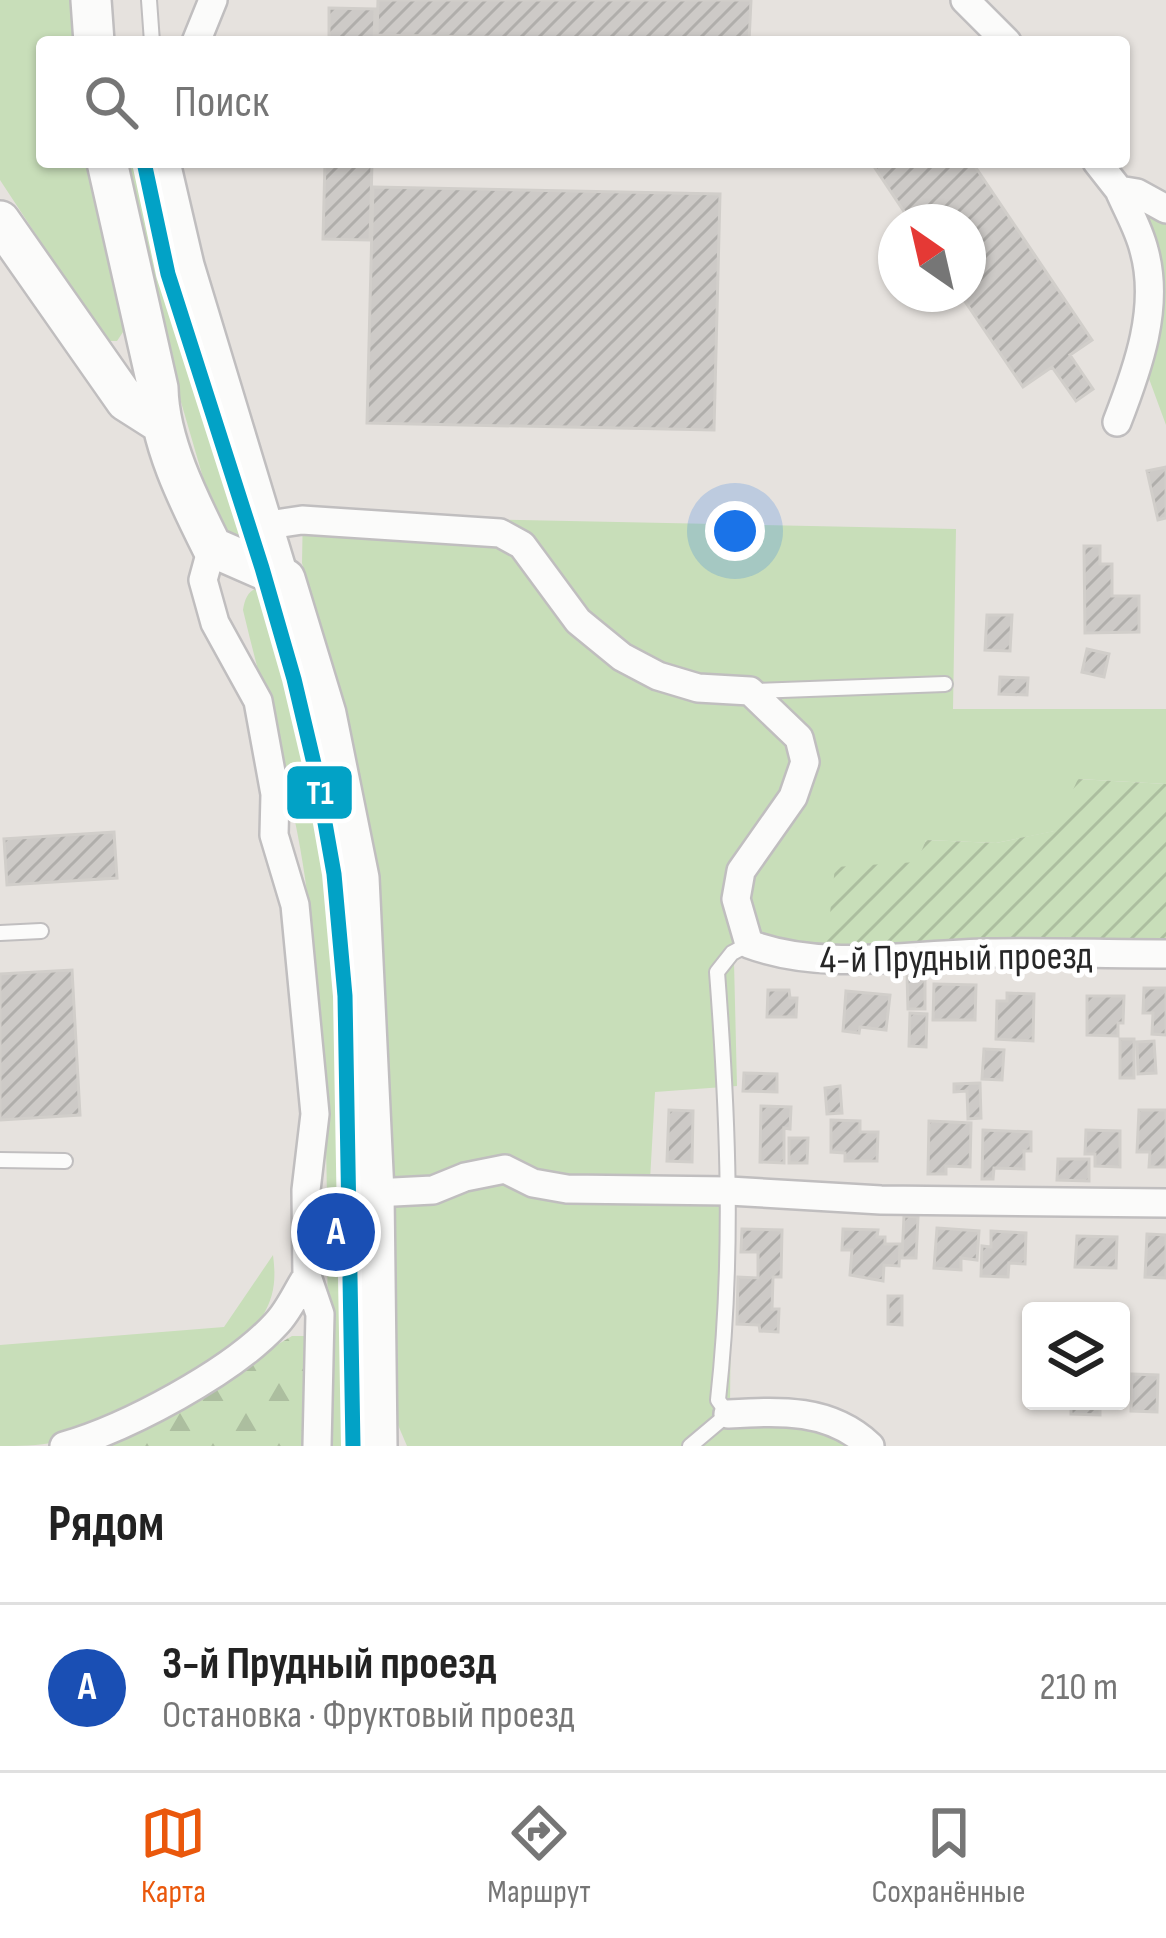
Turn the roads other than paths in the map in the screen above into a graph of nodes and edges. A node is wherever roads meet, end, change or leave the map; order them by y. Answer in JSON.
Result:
{"nodes":[{"id":1,"x":91,"y":0,"type":"edge"},
{"id":2,"x":149,"y":0,"type":"edge"},
{"id":3,"x":213,"y":0,"type":"edge"},
{"id":4,"x":965,"y":0,"type":"edge"},
{"id":5,"x":94,"y":36,"type":"edge"},
{"id":6,"x":152,"y":36,"type":"edge"},
{"id":7,"x":198,"y":36,"type":"edge"},
{"id":8,"x":1001,"y":36,"type":"edge"},
{"id":9,"x":108,"y":168,"type":"edge"},
{"id":10,"x":167,"y":168,"type":"edge"},
{"id":11,"x":1102,"y":168,"type":"edge"},
{"id":12,"x":1118,"y":190,"type":"junction"},
{"id":13,"x":1166,"y":209,"type":"edge"},
{"id":14,"x":0,"y":221,"type":"edge"},
{"id":15,"x":159,"y":422,"type":"junction"},
{"id":16,"x":1118,"y":422,"type":"dead end"},
{"id":17,"x":269,"y":525,"type":"junction"},
{"id":18,"x":212,"y":548,"type":"junction"},
{"id":19,"x":285,"y":578,"type":"junction"},
{"id":20,"x":945,"y":684,"type":"dead end"},
{"id":21,"x":750,"y":692,"type":"junction"},
{"id":22,"x":41,"y":931,"type":"dead end"},
{"id":23,"x":0,"y":933,"type":"edge"},
{"id":24,"x":749,"y":944,"type":"junction"},
{"id":25,"x":1166,"y":954,"type":"edge"},
{"id":26,"x":0,"y":1160,"type":"edge"},
{"id":27,"x":64,"y":1161,"type":"dead end"},
{"id":28,"x":729,"y":1191,"type":"junction"},
{"id":29,"x":374,"y":1192,"type":"junction"},
{"id":30,"x":1166,"y":1203,"type":"edge"},
{"id":31,"x":307,"y":1276,"type":"junction"},
{"id":32,"x":728,"y":1414,"type":"junction"},
{"id":33,"x":64,"y":1446,"type":"edge"},
{"id":34,"x":317,"y":1446,"type":"edge"},
{"id":35,"x":377,"y":1446,"type":"edge"},
{"id":36,"x":690,"y":1446,"type":"edge"},
{"id":37,"x":870,"y":1446,"type":"edge"}],
"edges":[{"from":1,"to":5,"type":"street"},
{"from":2,"to":6,"type":"lane"},
{"from":3,"to":7,"type":"street"},
{"from":4,"to":8,"type":"street"},
{"from":9,"to":15,"type":"street"},
{"from":10,"to":17,"type":"street"},
{"from":11,"to":12,"type":"street"},
{"from":12,"to":13,"type":"street"},
{"from":12,"to":16,"type":"street"},
{"from":14,"to":15,"type":"street"},
{"from":15,"to":18,"type":"street"},
{"from":17,"to":19,"type":"street"},
{"from":17,"to":21,"type":"street"},
{"from":18,"to":19,"type":"street"},
{"from":18,"to":31,"type":"street"},
{"from":19,"to":29,"type":"street"},
{"from":20,"to":21,"type":"lane"},
{"from":21,"to":24,"type":"street"},
{"from":22,"to":23,"type":"lane"},
{"from":24,"to":25,"type":"street","name":"4-й Прудный проезд"},
{"from":24,"to":28,"type":"lane"},
{"from":26,"to":27,"type":"lane"},
{"from":28,"to":29,"type":"street"},
{"from":28,"to":30,"type":"street"},
{"from":28,"to":32,"type":"lane"},
{"from":29,"to":35,"type":"street"},
{"from":31,"to":33,"type":"street"},
{"from":31,"to":34,"type":"street"},
{"from":32,"to":36,"type":"lane"},
{"from":32,"to":37,"type":"street"}]}
